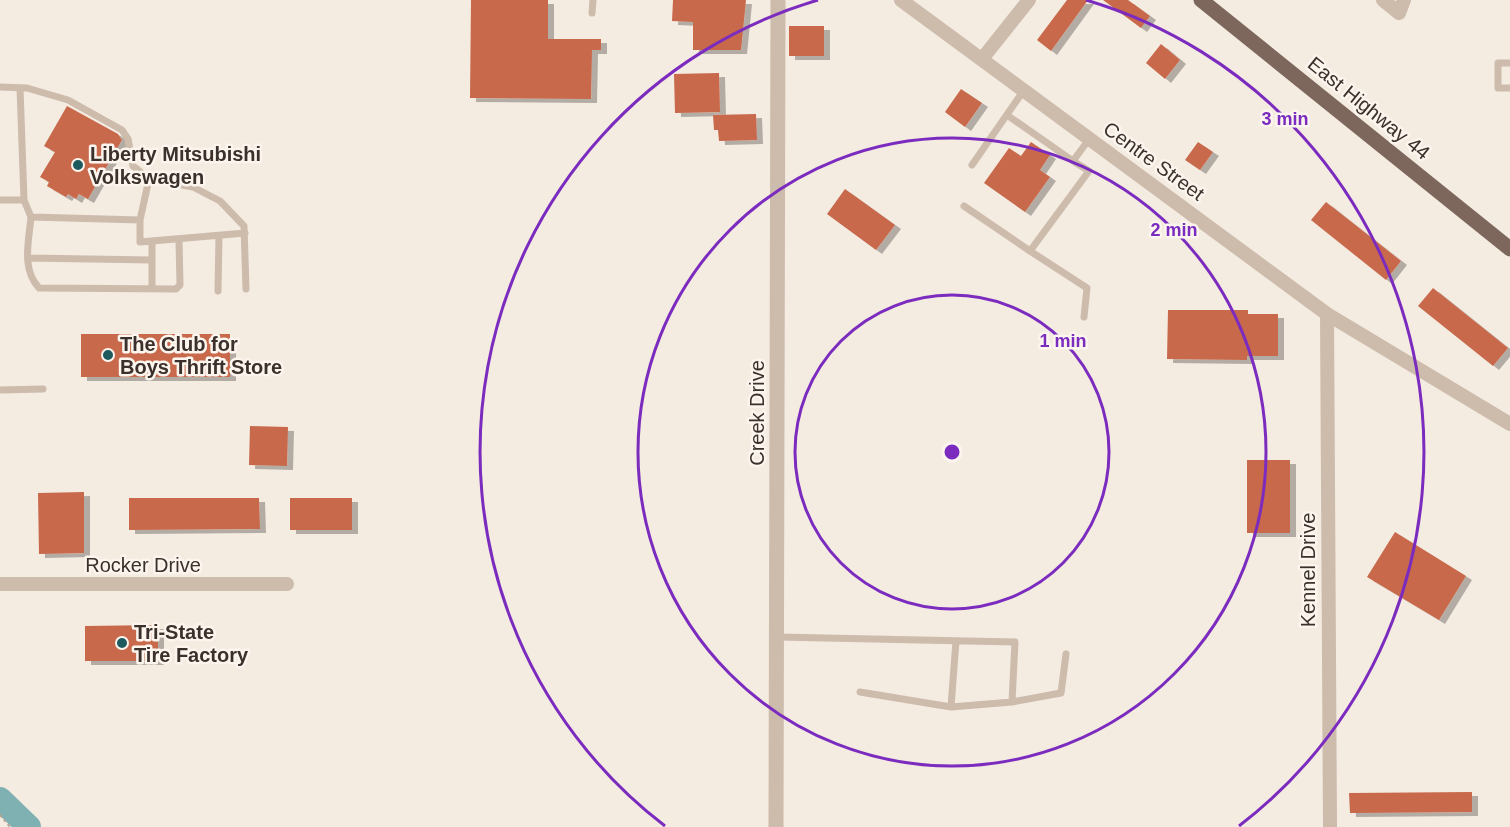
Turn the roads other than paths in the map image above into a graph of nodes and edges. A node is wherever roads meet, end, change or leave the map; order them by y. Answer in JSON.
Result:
{"nodes":[{"id":1,"x":592,"y":0,"type":"edge"},
{"id":2,"x":778,"y":0,"type":"edge"},
{"id":3,"x":901,"y":0,"type":"edge"},
{"id":4,"x":1029,"y":0,"type":"edge"},
{"id":5,"x":1383,"y":0,"type":"edge"},
{"id":6,"x":1404,"y":0,"type":"edge"},
{"id":7,"x":1211,"y":3,"type":"edge"},
{"id":8,"x":592,"y":13,"type":"dead end"},
{"id":9,"x":982,"y":58,"type":"junction"},
{"id":10,"x":1510,"y":63,"type":"edge"},
{"id":11,"x":0,"y":87,"type":"edge"},
{"id":12,"x":20,"y":88,"type":"junction"},
{"id":13,"x":1510,"y":88,"type":"edge"},
{"id":14,"x":1024,"y":90,"type":"junction"},
{"id":15,"x":1007,"y":115,"type":"junction"},
{"id":16,"x":1090,"y":138,"type":"junction"},
{"id":17,"x":1073,"y":161,"type":"junction"},
{"id":18,"x":972,"y":165,"type":"dead end"},
{"id":19,"x":148,"y":179,"type":"junction"},
{"id":20,"x":0,"y":200,"type":"edge"},
{"id":21,"x":24,"y":200,"type":"junction"},
{"id":22,"x":964,"y":206,"type":"dead end"},
{"id":23,"x":31,"y":217,"type":"junction"},
{"id":24,"x":140,"y":219,"type":"junction"},
{"id":25,"x":245,"y":233,"type":"junction"},
{"id":26,"x":219,"y":236,"type":"junction"},
{"id":27,"x":179,"y":240,"type":"junction"},
{"id":28,"x":152,"y":241,"type":"junction"},
{"id":29,"x":1510,"y":249,"type":"edge"},
{"id":30,"x":1030,"y":251,"type":"junction"},
{"id":31,"x":28,"y":258,"type":"junction"},
{"id":32,"x":152,"y":260,"type":"junction"},
{"id":33,"x":152,"y":289,"type":"junction"},
{"id":34,"x":246,"y":289,"type":"dead end"},
{"id":35,"x":218,"y":291,"type":"dead end"},
{"id":36,"x":1328,"y":314,"type":"junction"},
{"id":37,"x":1084,"y":317,"type":"dead end"},
{"id":38,"x":44,"y":389,"type":"dead end"},
{"id":39,"x":0,"y":390,"type":"edge"},
{"id":40,"x":1510,"y":424,"type":"edge"},
{"id":41,"x":0,"y":584,"type":"edge"},
{"id":42,"x":287,"y":584,"type":"dead end"},
{"id":43,"x":778,"y":637,"type":"junction"},
{"id":44,"x":956,"y":641,"type":"junction"},
{"id":45,"x":1066,"y":654,"type":"dead end"},
{"id":46,"x":860,"y":692,"type":"dead end"},
{"id":47,"x":1012,"y":702,"type":"junction"},
{"id":48,"x":951,"y":707,"type":"junction"},
{"id":49,"x":776,"y":825,"type":"edge"},
{"id":50,"x":1330,"y":827,"type":"edge"}],
"edges":[{"from":1,"to":8,"type":"lane"},
{"from":2,"to":43,"type":"street","name":"Creek Drive"},
{"from":3,"to":9,"type":"street","name":"Centre Street"},
{"from":4,"to":9,"type":"street"},
{"from":5,"to":6,"type":"street"},
{"from":7,"to":29,"type":"main road","name":"East Highway 44"},
{"from":9,"to":14,"type":"street","name":"Centre Street"},
{"from":10,"to":13,"type":"lane"},
{"from":11,"to":12,"type":"lane"},
{"from":12,"to":19,"type":"lane"},
{"from":12,"to":21,"type":"lane"},
{"from":14,"to":15,"type":"lane"},
{"from":14,"to":16,"type":"street","name":"Centre Street"},
{"from":15,"to":17,"type":"lane"},
{"from":15,"to":18,"type":"lane"},
{"from":16,"to":17,"type":"lane"},
{"from":16,"to":36,"type":"street","name":"Centre Street"},
{"from":17,"to":30,"type":"lane"},
{"from":19,"to":24,"type":"lane"},
{"from":19,"to":25,"type":"lane"},
{"from":20,"to":21,"type":"lane"},
{"from":21,"to":23,"type":"lane"},
{"from":22,"to":30,"type":"lane"},
{"from":23,"to":24,"type":"lane"},
{"from":23,"to":31,"type":"lane"},
{"from":24,"to":28,"type":"lane"},
{"from":25,"to":26,"type":"lane"},
{"from":25,"to":34,"type":"lane"},
{"from":26,"to":27,"type":"lane"},
{"from":26,"to":35,"type":"lane"},
{"from":27,"to":28,"type":"lane"},
{"from":27,"to":33,"type":"lane"},
{"from":28,"to":32,"type":"lane"},
{"from":30,"to":37,"type":"lane"},
{"from":31,"to":32,"type":"lane"},
{"from":31,"to":33,"type":"lane"},
{"from":32,"to":33,"type":"lane"},
{"from":36,"to":40,"type":"street","name":"Centre Street"},
{"from":36,"to":50,"type":"street","name":"Kennel Drive"},
{"from":38,"to":39,"type":"lane"},
{"from":41,"to":42,"type":"street","name":"Rocker Drive"},
{"from":43,"to":44,"type":"lane"},
{"from":43,"to":49,"type":"street","name":"Creek Drive"},
{"from":44,"to":47,"type":"lane"},
{"from":44,"to":48,"type":"lane"},
{"from":45,"to":47,"type":"lane"},
{"from":46,"to":48,"type":"lane"},
{"from":47,"to":48,"type":"lane"}]}
